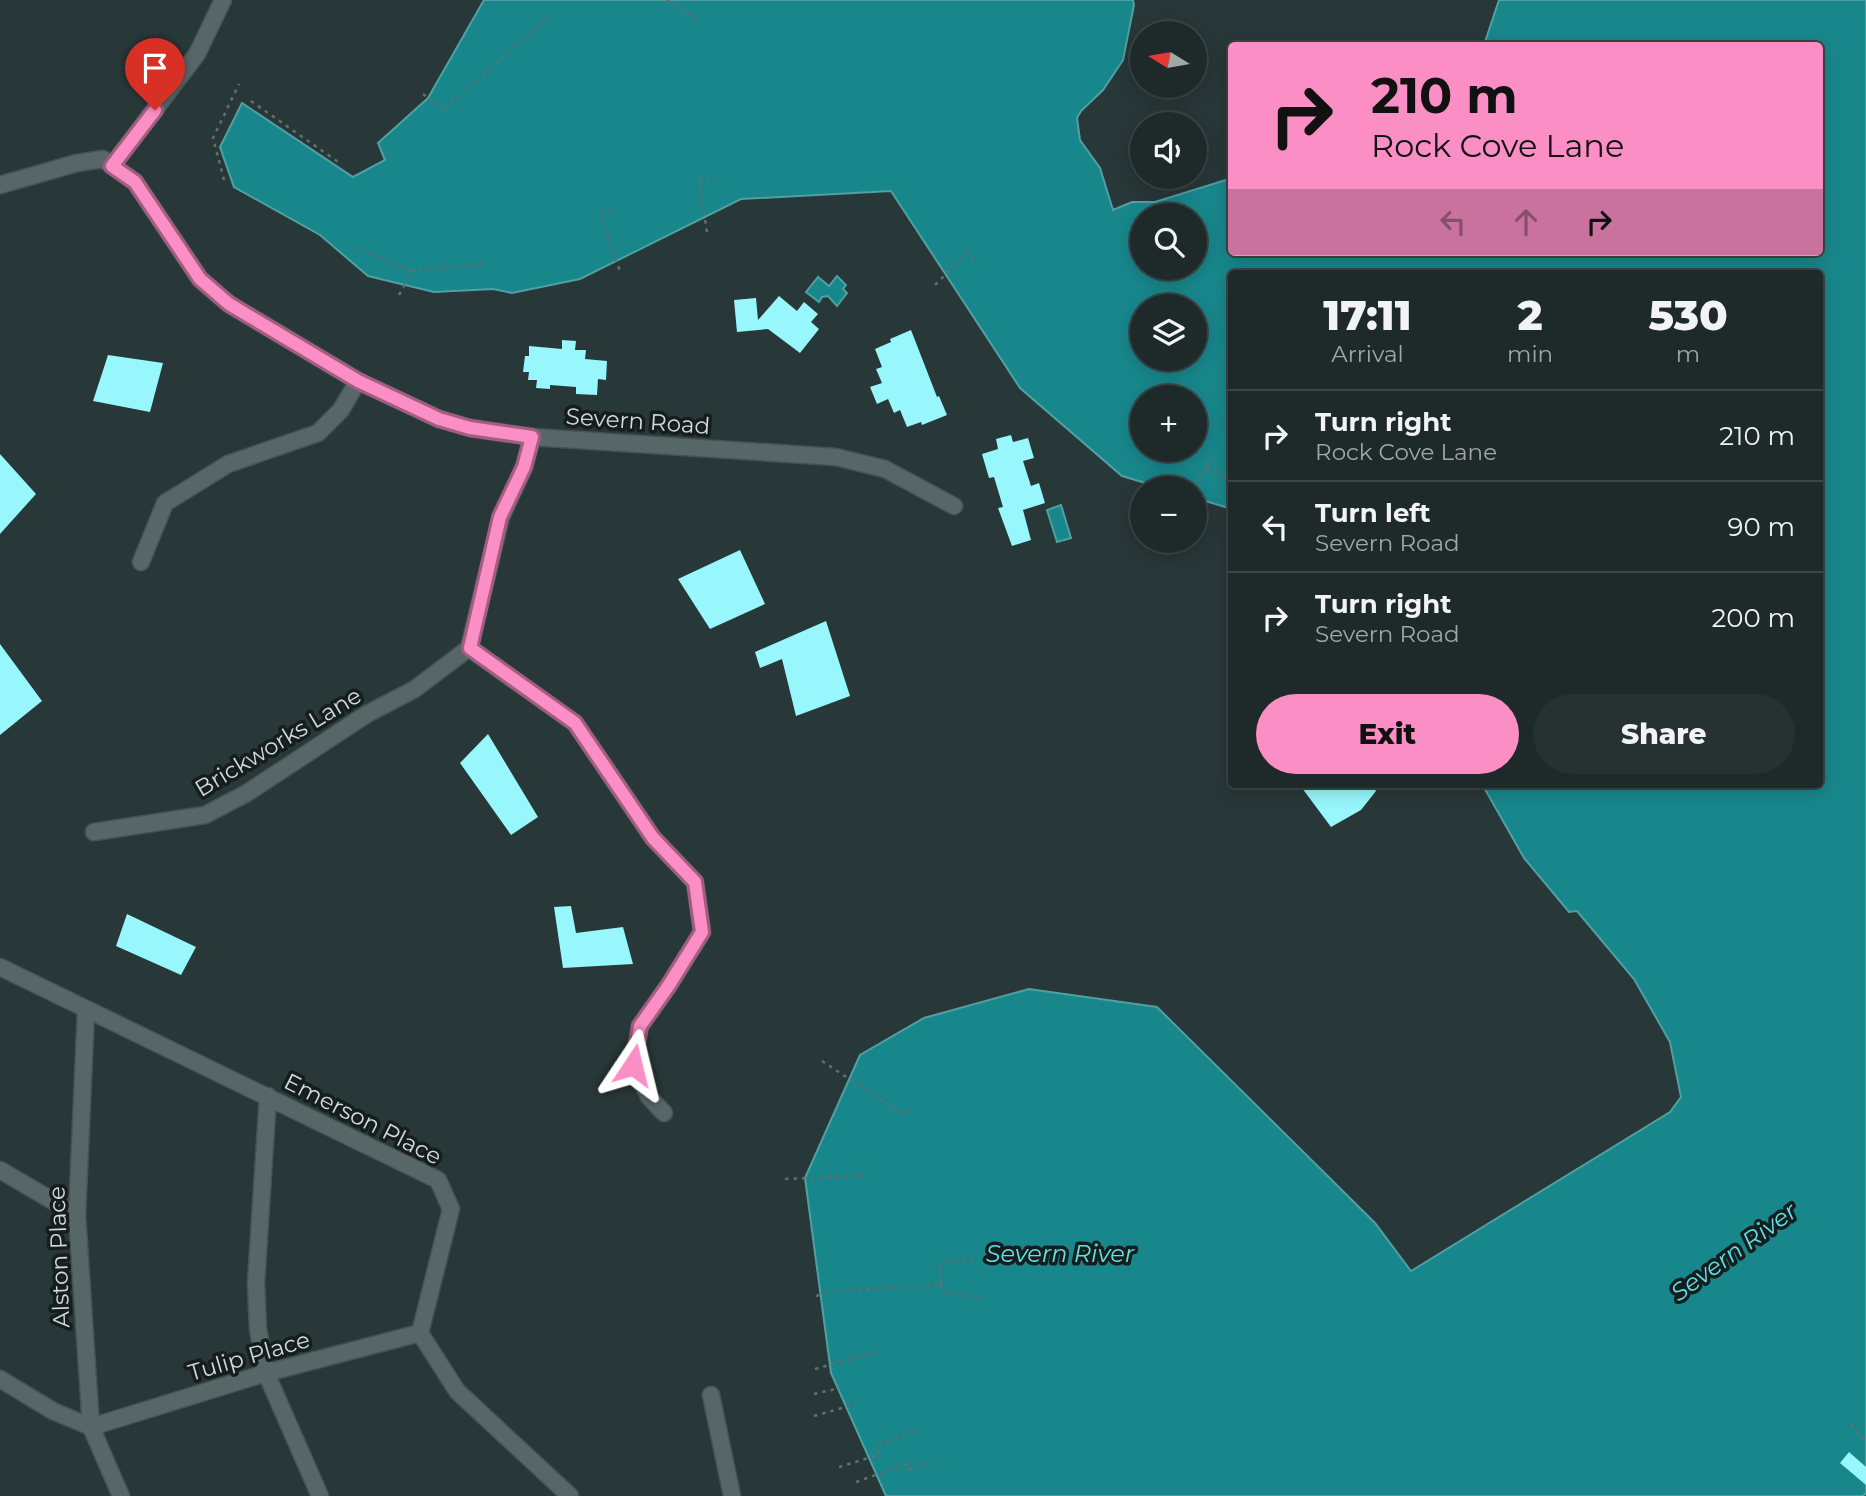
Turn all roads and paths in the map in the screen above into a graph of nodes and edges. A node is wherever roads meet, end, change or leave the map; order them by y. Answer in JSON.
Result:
{"nodes":[{"id":1,"x":223,"y":0,"type":"edge"},
{"id":2,"x":666,"y":0,"type":"edge"},
{"id":3,"x":553,"y":13,"type":"dead end"},
{"id":4,"x":698,"y":20,"type":"dead end"},
{"id":5,"x":239,"y":84,"type":"dead end"},
{"id":6,"x":423,"y":94,"type":"dead end"},
{"id":7,"x":251,"y":101,"type":"dead end"},
{"id":8,"x":341,"y":164,"type":"dead end"},
{"id":9,"x":112,"y":166,"type":"junction"},
{"id":10,"x":716,"y":178,"type":"dead end"},
{"id":11,"x":224,"y":180,"type":"dead end"},
{"id":12,"x":0,"y":185,"type":"edge"},
{"id":13,"x":612,"y":210,"type":"dead end"},
{"id":14,"x":707,"y":232,"type":"dead end"},
{"id":15,"x":353,"y":247,"type":"dead end"},
{"id":16,"x":973,"y":260,"type":"dead end"},
{"id":17,"x":485,"y":264,"type":"dead end"},
{"id":18,"x":412,"y":271,"type":"junction"},
{"id":19,"x":621,"y":274,"type":"dead end"},
{"id":20,"x":934,"y":285,"type":"dead end"},
{"id":21,"x":399,"y":295,"type":"dead end"},
{"id":22,"x":358,"y":381,"type":"junction"},
{"id":23,"x":532,"y":437,"type":"junction"},
{"id":24,"x":1211,"y":457,"type":"dead end"},
{"id":25,"x":1206,"y":468,"type":"junction"},
{"id":26,"x":1228,"y":474,"type":"edge"},
{"id":27,"x":1202,"y":476,"type":"edge"},
{"id":28,"x":954,"y":506,"type":"dead end"},
{"id":29,"x":141,"y":562,"type":"dead end"},
{"id":30,"x":470,"y":648,"type":"junction"},
{"id":31,"x":94,"y":832,"type":"dead end"},
{"id":32,"x":0,"y":967,"type":"edge"},
{"id":33,"x":86,"y":1010,"type":"junction"},
{"id":34,"x":822,"y":1061,"type":"dead end"},
{"id":35,"x":268,"y":1096,"type":"junction"},
{"id":36,"x":909,"y":1108,"type":"dead end"},
{"id":37,"x":664,"y":1113,"type":"dead end"},
{"id":38,"x":861,"y":1167,"type":"dead end"},
{"id":39,"x":0,"y":1170,"type":"edge"},
{"id":40,"x":785,"y":1179,"type":"dead end"},
{"id":41,"x":77,"y":1215,"type":"junction"},
{"id":42,"x":980,"y":1259,"type":"dead end"},
{"id":43,"x":941,"y":1285,"type":"junction"},
{"id":44,"x":816,"y":1296,"type":"dead end"},
{"id":45,"x":980,"y":1297,"type":"dead end"},
{"id":46,"x":420,"y":1333,"type":"junction"},
{"id":47,"x":880,"y":1351,"type":"dead end"},
{"id":48,"x":815,"y":1369,"type":"dead end"},
{"id":49,"x":266,"y":1373,"type":"junction"},
{"id":50,"x":0,"y":1379,"type":"edge"},
{"id":51,"x":840,"y":1388,"type":"dead end"},
{"id":52,"x":814,"y":1394,"type":"dead end"},
{"id":53,"x":711,"y":1395,"type":"dead end"},
{"id":54,"x":856,"y":1404,"type":"dead end"},
{"id":55,"x":814,"y":1416,"type":"dead end"},
{"id":56,"x":1851,"y":1424,"type":"dead end"},
{"id":57,"x":91,"y":1427,"type":"junction"},
{"id":58,"x":919,"y":1429,"type":"dead end"},
{"id":59,"x":1866,"y":1443,"type":"edge"},
{"id":60,"x":934,"y":1461,"type":"dead end"},
{"id":61,"x":839,"y":1467,"type":"dead end"},
{"id":62,"x":856,"y":1482,"type":"dead end"},
{"id":63,"x":121,"y":1496,"type":"edge"},
{"id":64,"x":320,"y":1496,"type":"edge"},
{"id":65,"x":570,"y":1496,"type":"edge"},
{"id":66,"x":732,"y":1496,"type":"edge"}],
"edges":[{"from":1,"to":9,"type":"street"},
{"from":2,"to":4,"type":"path"},
{"from":3,"to":6,"type":"path"},
{"from":5,"to":11,"type":"path"},
{"from":7,"to":8,"type":"path"},
{"from":9,"to":12,"type":"street"},
{"from":9,"to":22,"type":"street","name":"Severn Road"},
{"from":10,"to":14,"type":"path"},
{"from":13,"to":19,"type":"path"},
{"from":15,"to":18,"type":"path"},
{"from":16,"to":20,"type":"path"},
{"from":17,"to":18,"type":"path"},
{"from":18,"to":21,"type":"path"},
{"from":22,"to":23,"type":"street","name":"Severn Road"},
{"from":22,"to":29,"type":"street"},
{"from":23,"to":28,"type":"street","name":"Severn Road"},
{"from":23,"to":30,"type":"street"},
{"from":24,"to":25,"type":"path"},
{"from":25,"to":26,"type":"path"},
{"from":25,"to":27,"type":"path"},
{"from":30,"to":31,"type":"street","name":"Brickworks Lane"},
{"from":30,"to":37,"type":"street"},
{"from":32,"to":33,"type":"street","name":"Emerson Place"},
{"from":33,"to":35,"type":"street","name":"Emerson Place"},
{"from":33,"to":41,"type":"street","name":"Alston Place"},
{"from":34,"to":36,"type":"path"},
{"from":35,"to":46,"type":"street","name":"Emerson Place"},
{"from":35,"to":49,"type":"street"},
{"from":38,"to":40,"type":"path"},
{"from":39,"to":41,"type":"street"},
{"from":41,"to":57,"type":"street","name":"Alston Place"},
{"from":42,"to":43,"type":"path"},
{"from":43,"to":44,"type":"path"},
{"from":43,"to":45,"type":"path"},
{"from":46,"to":49,"type":"street","name":"Tulip Place"},
{"from":46,"to":65,"type":"street"},
{"from":47,"to":48,"type":"path"},
{"from":49,"to":57,"type":"street","name":"Tulip Place"},
{"from":49,"to":64,"type":"street"},
{"from":50,"to":57,"type":"street"},
{"from":51,"to":52,"type":"path"},
{"from":53,"to":66,"type":"street"},
{"from":54,"to":55,"type":"path"},
{"from":56,"to":59,"type":"path"},
{"from":57,"to":63,"type":"street","name":"Alston Place"},
{"from":58,"to":61,"type":"path"},
{"from":60,"to":62,"type":"path"}]}
